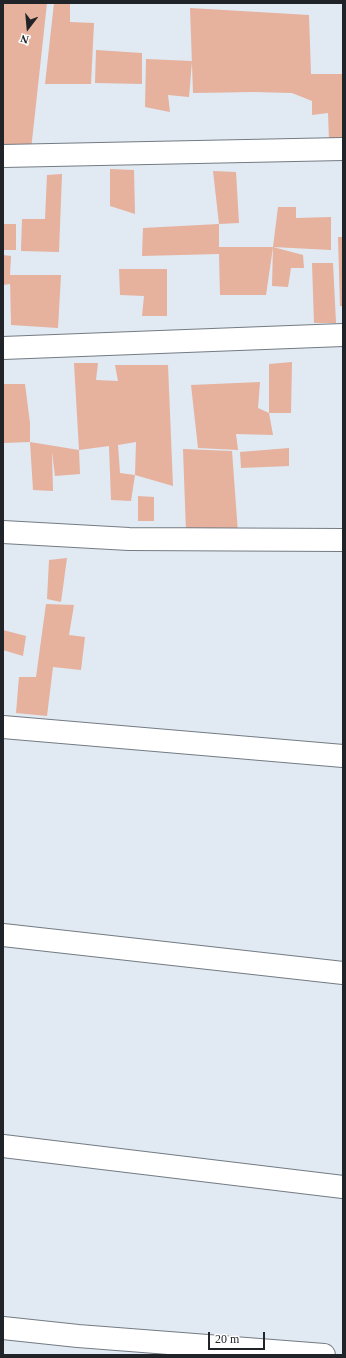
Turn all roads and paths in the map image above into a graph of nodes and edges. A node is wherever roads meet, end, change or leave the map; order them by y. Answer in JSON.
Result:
{"nodes":[{"id":1,"x":343,"y":149,"type":"edge"},
{"id":2,"x":3,"y":156,"type":"edge"},
{"id":3,"x":343,"y":335,"type":"edge"},
{"id":4,"x":3,"y":348,"type":"edge"},
{"id":5,"x":3,"y":532,"type":"edge"},
{"id":6,"x":343,"y":540,"type":"edge"},
{"id":7,"x":3,"y":727,"type":"edge"},
{"id":8,"x":343,"y":756,"type":"edge"},
{"id":9,"x":3,"y":935,"type":"edge"},
{"id":10,"x":343,"y":974,"type":"edge"},
{"id":11,"x":3,"y":1146,"type":"edge"},
{"id":12,"x":343,"y":1187,"type":"edge"},
{"id":13,"x":3,"y":1328,"type":"edge"},
{"id":14,"x":324,"y":1355,"type":"edge"}],
"edges":[{"from":1,"to":2,"type":"street"},
{"from":3,"to":4,"type":"street"},
{"from":5,"to":6,"type":"street"},
{"from":7,"to":8,"type":"street"},
{"from":9,"to":10,"type":"street"},
{"from":11,"to":12,"type":"street"},
{"from":13,"to":14,"type":"street"}]}
